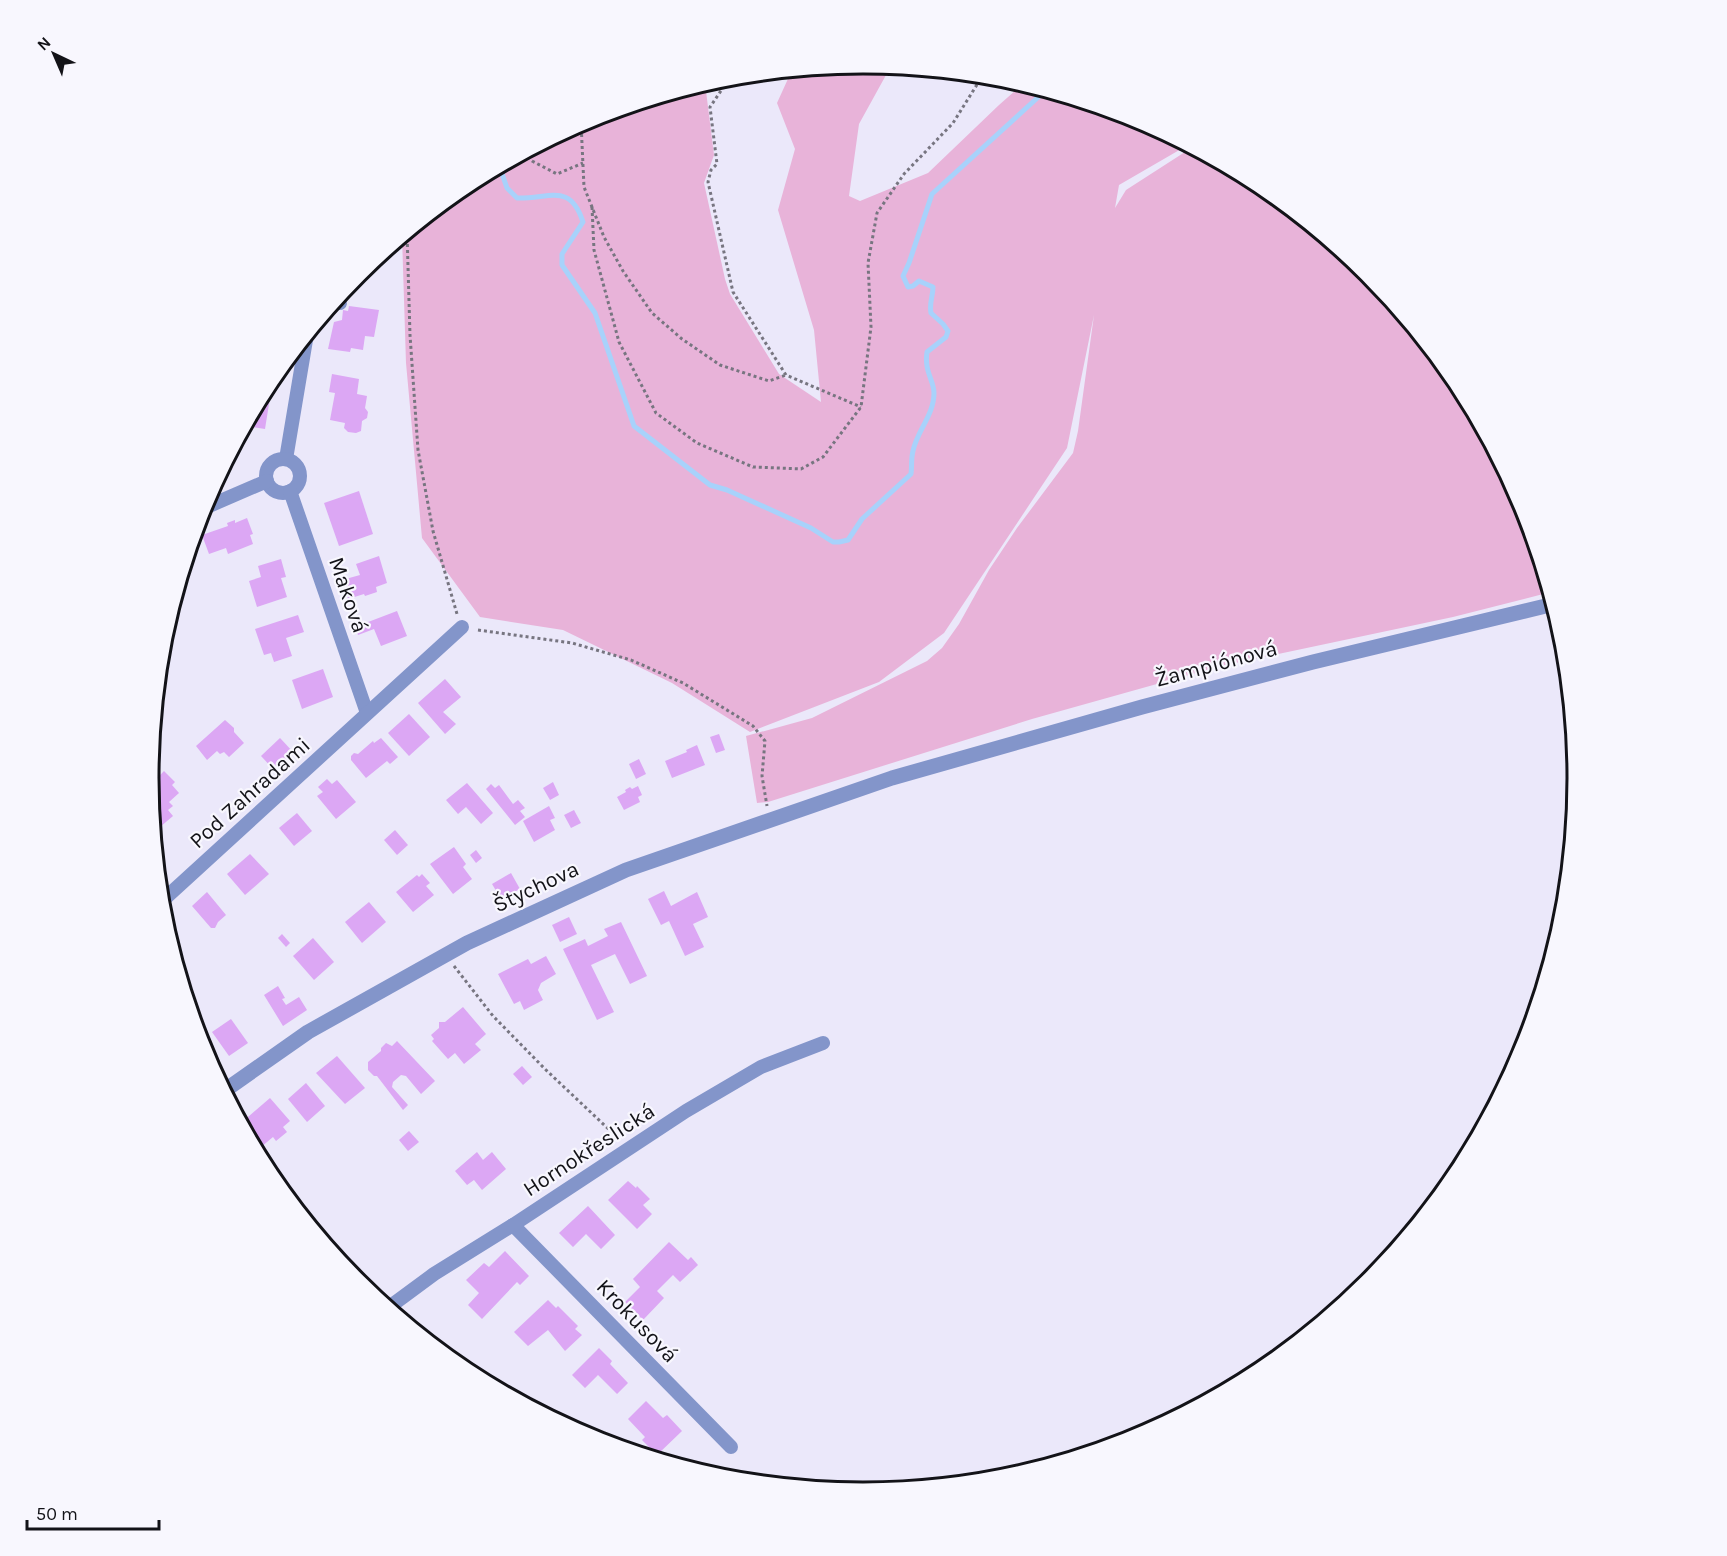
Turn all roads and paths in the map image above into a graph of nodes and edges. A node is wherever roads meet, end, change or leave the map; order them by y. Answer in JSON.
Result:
{"nodes":[{"id":1,"x":978,"y":83,"type":"edge"},
{"id":2,"x":723,"y":88,"type":"edge"},
{"id":3,"x":582,"y":133,"type":"edge"},
{"id":4,"x":529,"y":159,"type":"edge"},
{"id":5,"x":583,"y":163,"type":"junction"},
{"id":6,"x":592,"y":207,"type":"junction"},
{"id":7,"x":407,"y":241,"type":"edge"},
{"id":8,"x":305,"y":348,"type":"edge"},
{"id":9,"x":786,"y":375,"type":"junction"},
{"id":10,"x":861,"y":407,"type":"junction"},
{"id":11,"x":286,"y":459,"type":"junction"},
{"id":12,"x":267,"y":481,"type":"junction"},
{"id":13,"x":290,"y":491,"type":"junction"},
{"id":14,"x":215,"y":503,"type":"edge"},
{"id":15,"x":1546,"y":606,"type":"edge"},
{"id":16,"x":462,"y":627,"type":"junction"},
{"id":17,"x":367,"y":713,"type":"junction"},
{"id":18,"x":892,"y":778,"type":"joint"},
{"id":19,"x":770,"y":820,"type":"junction"},
{"id":20,"x":169,"y":894,"type":"edge"},
{"id":21,"x":446,"y":955,"type":"junction"},
{"id":22,"x":823,"y":1043,"type":"dead end"},
{"id":23,"x":230,"y":1086,"type":"edge"},
{"id":24,"x":629,"y":1149,"type":"junction"},
{"id":25,"x":513,"y":1225,"type":"junction"},
{"id":26,"x":394,"y":1303,"type":"edge"},
{"id":27,"x":731,"y":1447,"type":"dead end"}],
"edges":[{"from":1,"to":10,"type":"path"},
{"from":2,"to":9,"type":"path"},
{"from":3,"to":5,"type":"path"},
{"from":4,"to":5,"type":"path"},
{"from":5,"to":6,"type":"path"},
{"from":6,"to":9,"type":"path"},
{"from":6,"to":10,"type":"path"},
{"from":7,"to":16,"type":"path"},
{"from":8,"to":11,"type":"street"},
{"from":9,"to":10,"type":"path"},
{"from":11,"to":12,"type":"street"},
{"from":11,"to":13,"type":"street"},
{"from":12,"to":13,"type":"street"},
{"from":12,"to":14,"type":"street"},
{"from":13,"to":17,"type":"street","name":"Maková"},
{"from":15,"to":18,"type":"street","name":"Žampiónová"},
{"from":16,"to":17,"type":"street","name":"Pod Zahradami"},
{"from":16,"to":19,"type":"path"},
{"from":17,"to":20,"type":"street","name":"Pod Zahradami"},
{"from":18,"to":19,"type":"street","name":"Štychova"},
{"from":19,"to":21,"type":"street","name":"Štychova"},
{"from":21,"to":23,"type":"street","name":"Štychova"},
{"from":21,"to":24,"type":"path"},
{"from":22,"to":24,"type":"street","name":"Hornokřeslická"},
{"from":24,"to":25,"type":"street","name":"Hornokřeslická"},
{"from":25,"to":26,"type":"street","name":"Hornokřeslická"},
{"from":25,"to":27,"type":"street","name":"Krokusová"}]}
